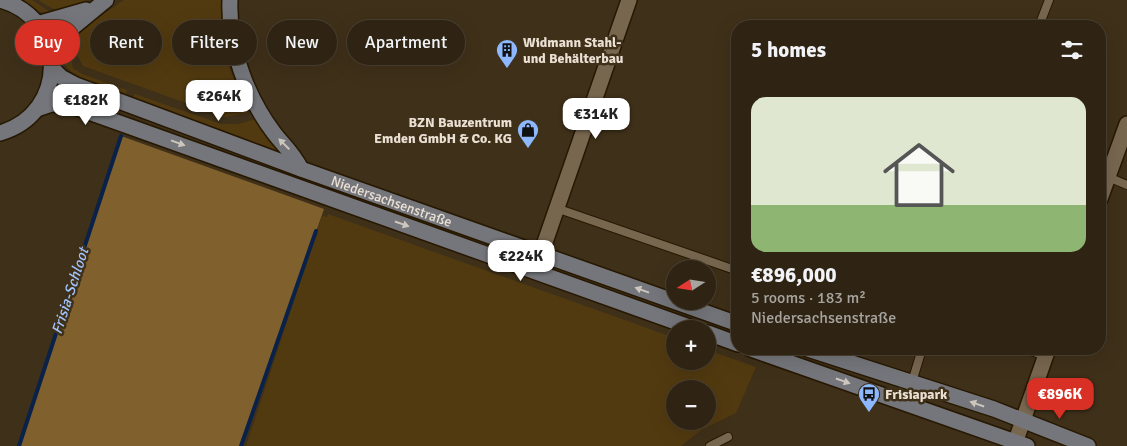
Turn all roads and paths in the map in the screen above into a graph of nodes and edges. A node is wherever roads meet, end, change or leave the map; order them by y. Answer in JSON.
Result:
{"nodes":[{"id":1,"x":0,"y":0,"type":"edge"},
{"id":2,"x":230,"y":0,"type":"edge"},
{"id":3,"x":629,"y":0,"type":"edge"},
{"id":4,"x":1049,"y":0,"type":"edge"},
{"id":5,"x":102,"y":3,"type":"edge"},
{"id":6,"x":33,"y":20,"type":"edge"},
{"id":7,"x":55,"y":20,"type":"edge"},
{"id":8,"x":1042,"y":20,"type":"edge"},
{"id":9,"x":80,"y":21,"type":"edge"},
{"id":10,"x":52,"y":65,"type":"edge"},
{"id":11,"x":52,"y":68,"type":"junction"},
{"id":12,"x":37,"y":109,"type":"junction"},
{"id":13,"x":1127,"y":124,"type":"edge"},
{"id":14,"x":0,"y":132,"type":"edge"},
{"id":15,"x":302,"y":169,"type":"junction"},
{"id":16,"x":1108,"y":178,"type":"junction"},
{"id":17,"x":1106,"y":183,"type":"edge"},
{"id":18,"x":1127,"y":185,"type":"edge"},
{"id":19,"x":556,"y":208,"type":"junction"},
{"id":20,"x":541,"y":254,"type":"junction"},
{"id":21,"x":731,"y":269,"type":"edge"},
{"id":22,"x":536,"y":271,"type":"junction"},
{"id":23,"x":670,"y":320,"type":"edge"},
{"id":24,"x":731,"y":322,"type":"edge"},
{"id":25,"x":716,"y":336,"type":"edge"},
{"id":26,"x":731,"y":341,"type":"edge"},
{"id":27,"x":768,"y":355,"type":"edge"},
{"id":28,"x":827,"y":355,"type":"edge"},
{"id":29,"x":920,"y":355,"type":"edge"},
{"id":30,"x":1045,"y":355,"type":"edge"},
{"id":31,"x":912,"y":382,"type":"junction"},
{"id":32,"x":1022,"y":421,"type":"junction"},
{"id":33,"x":728,"y":437,"type":"dead end"},
{"id":34,"x":1019,"y":445,"type":"edge"},
{"id":35,"x":710,"y":446,"type":"edge"},
{"id":36,"x":1088,"y":446,"type":"edge"}],
"edges":[{"from":1,"to":6,"type":"main road"},
{"from":15,"to":2,"type":"main road","one_way":true},
{"from":3,"to":19,"type":"street"},
{"from":4,"to":8,"type":"lane"},
{"from":5,"to":7,"type":"main road"},
{"from":5,"to":9,"type":"main road"},
{"from":10,"to":11,"type":"main road"},
{"from":11,"to":12,"type":"main road"},
{"from":11,"to":15,"type":"main road","name":"Niedersachsenstraße"},
{"from":12,"to":14,"type":"main road"},
{"from":12,"to":22,"type":"main road","name":"Niedersachsenstraße","one_way":true},
{"from":13,"to":16,"type":"street"},
{"from":15,"to":20,"type":"main road","name":"Niedersachsenstraße"},
{"from":16,"to":17,"type":"street"},
{"from":16,"to":18,"type":"lane"},
{"from":19,"to":20,"type":"street"},
{"from":19,"to":21,"type":"lane"},
{"from":20,"to":22,"type":"street"},
{"from":24,"to":20,"type":"main road","name":"Niedersachsenstraße","one_way":true},
{"from":22,"to":23,"type":"main road","name":"Niedersachsenstraße"},
{"from":25,"to":26,"type":"main road"},
{"from":27,"to":34,"type":"main road","one_way":true},
{"from":28,"to":31,"type":"main road"},
{"from":29,"to":31,"type":"lane"},
{"from":30,"to":32,"type":"street"},
{"from":32,"to":31,"type":"main road","one_way":true},
{"from":32,"to":34,"type":"street"},
{"from":32,"to":36,"type":"main road"},
{"from":33,"to":35,"type":"lane"}]}
